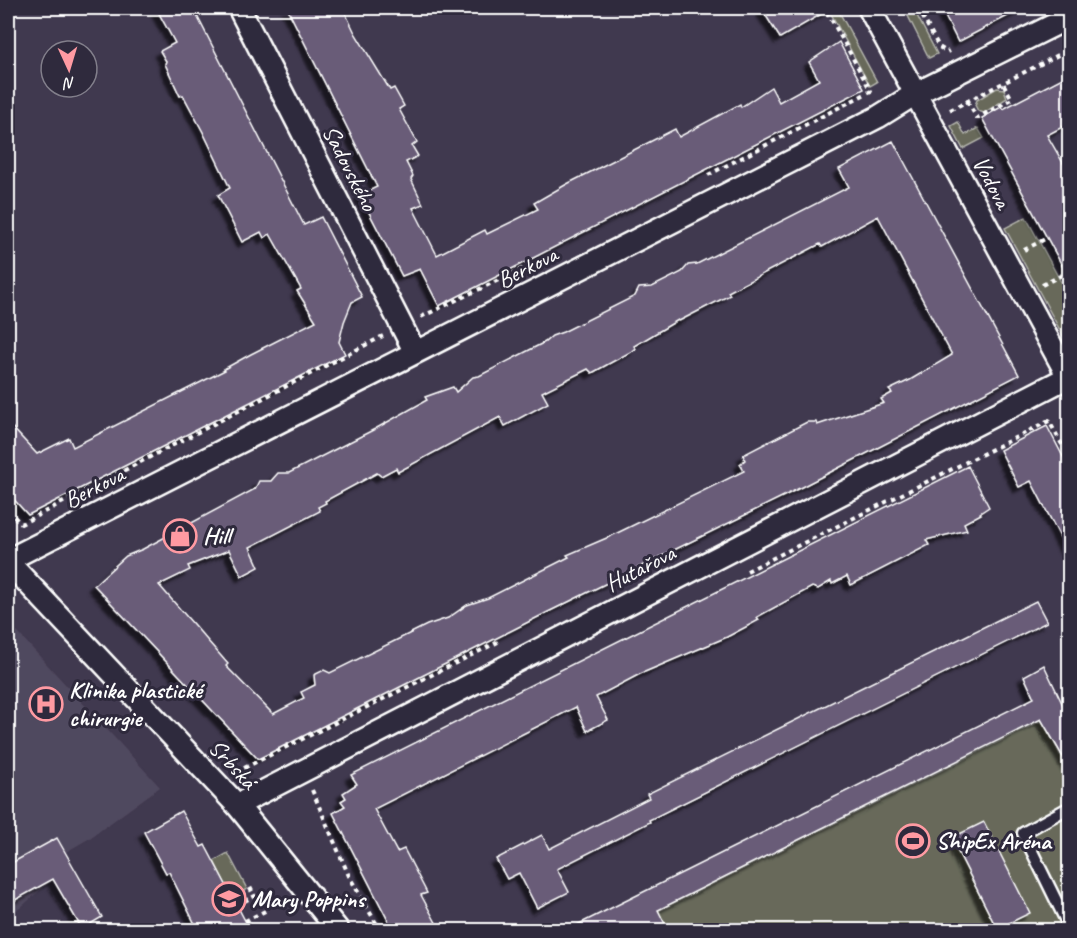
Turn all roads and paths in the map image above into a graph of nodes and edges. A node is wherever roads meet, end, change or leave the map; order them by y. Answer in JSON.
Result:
{"nodes":[{"id":1,"x":239,"y":8,"type":"edge"},
{"id":2,"x":825,"y":8,"type":"edge"},
{"id":3,"x":869,"y":8,"type":"edge"},
{"id":4,"x":918,"y":8,"type":"edge"},
{"id":5,"x":1070,"y":17,"type":"edge"},
{"id":6,"x":939,"y":47,"type":"dead end"},
{"id":7,"x":1070,"y":49,"type":"edge"},
{"id":8,"x":1003,"y":82,"type":"junction"},
{"id":9,"x":915,"y":94,"type":"junction"},
{"id":10,"x":968,"y":101,"type":"junction"},
{"id":11,"x":930,"y":121,"type":"junction"},
{"id":12,"x":702,"y":178,"type":"dead end"},
{"id":13,"x":536,"y":263,"type":"dead end"},
{"id":14,"x":416,"y":320,"type":"dead end"},
{"id":15,"x":383,"y":336,"type":"dead end"},
{"id":16,"x":415,"y":352,"type":"junction"},
{"id":17,"x":1069,"y":379,"type":"edge"},
{"id":18,"x":1070,"y":459,"type":"edge"},
{"id":19,"x":8,"y":510,"type":"edge"},
{"id":20,"x":8,"y":561,"type":"edge"},
{"id":21,"x":739,"y":575,"type":"dead end"},
{"id":22,"x":320,"y":786,"type":"dead end"},
{"id":23,"x":237,"y":805,"type":"junction"},
{"id":24,"x":1070,"y":807,"type":"edge"},
{"id":25,"x":256,"y":887,"type":"dead end"},
{"id":26,"x":259,"y":894,"type":"dead end"},
{"id":27,"x":233,"y":899,"type":"dead end"},
{"id":28,"x":236,"y":905,"type":"dead end"},
{"id":29,"x":267,"y":910,"type":"dead end"},
{"id":30,"x":1070,"y":929,"type":"edge"},
{"id":31,"x":252,"y":930,"type":"edge"},
{"id":32,"x":338,"y":930,"type":"edge"},
{"id":33,"x":380,"y":930,"type":"edge"}],
"edges":[{"from":1,"to":16,"type":"street","name":"Sadovského"},
{"from":2,"to":12,"type":"path"},
{"from":3,"to":9,"type":"street","name":"Vodova"},
{"from":4,"to":6,"type":"path"},
{"from":5,"to":9,"type":"street","name":"Berkova"},
{"from":7,"to":8,"type":"path"},
{"from":8,"to":10,"type":"path"},
{"from":8,"to":10,"type":"path"},
{"from":9,"to":11,"type":"street","name":"Vodova"},
{"from":9,"to":16,"type":"street","name":"Berkova"},
{"from":10,"to":11,"type":"path"},
{"from":11,"to":17,"type":"street","name":"Vodova"},
{"from":13,"to":14,"type":"path"},
{"from":15,"to":19,"type":"path"},
{"from":16,"to":20,"type":"street","name":"Berkova"},
{"from":17,"to":23,"type":"street","name":"Hutařova"},
{"from":18,"to":21,"type":"path"},
{"from":20,"to":23,"type":"street","name":"Srbská"},
{"from":22,"to":33,"type":"path"},
{"from":23,"to":32,"type":"street","name":"Srbská"},
{"from":24,"to":30,"type":"lane"},
{"from":25,"to":27,"type":"path"},
{"from":26,"to":28,"type":"path"},
{"from":29,"to":31,"type":"path"}]}
